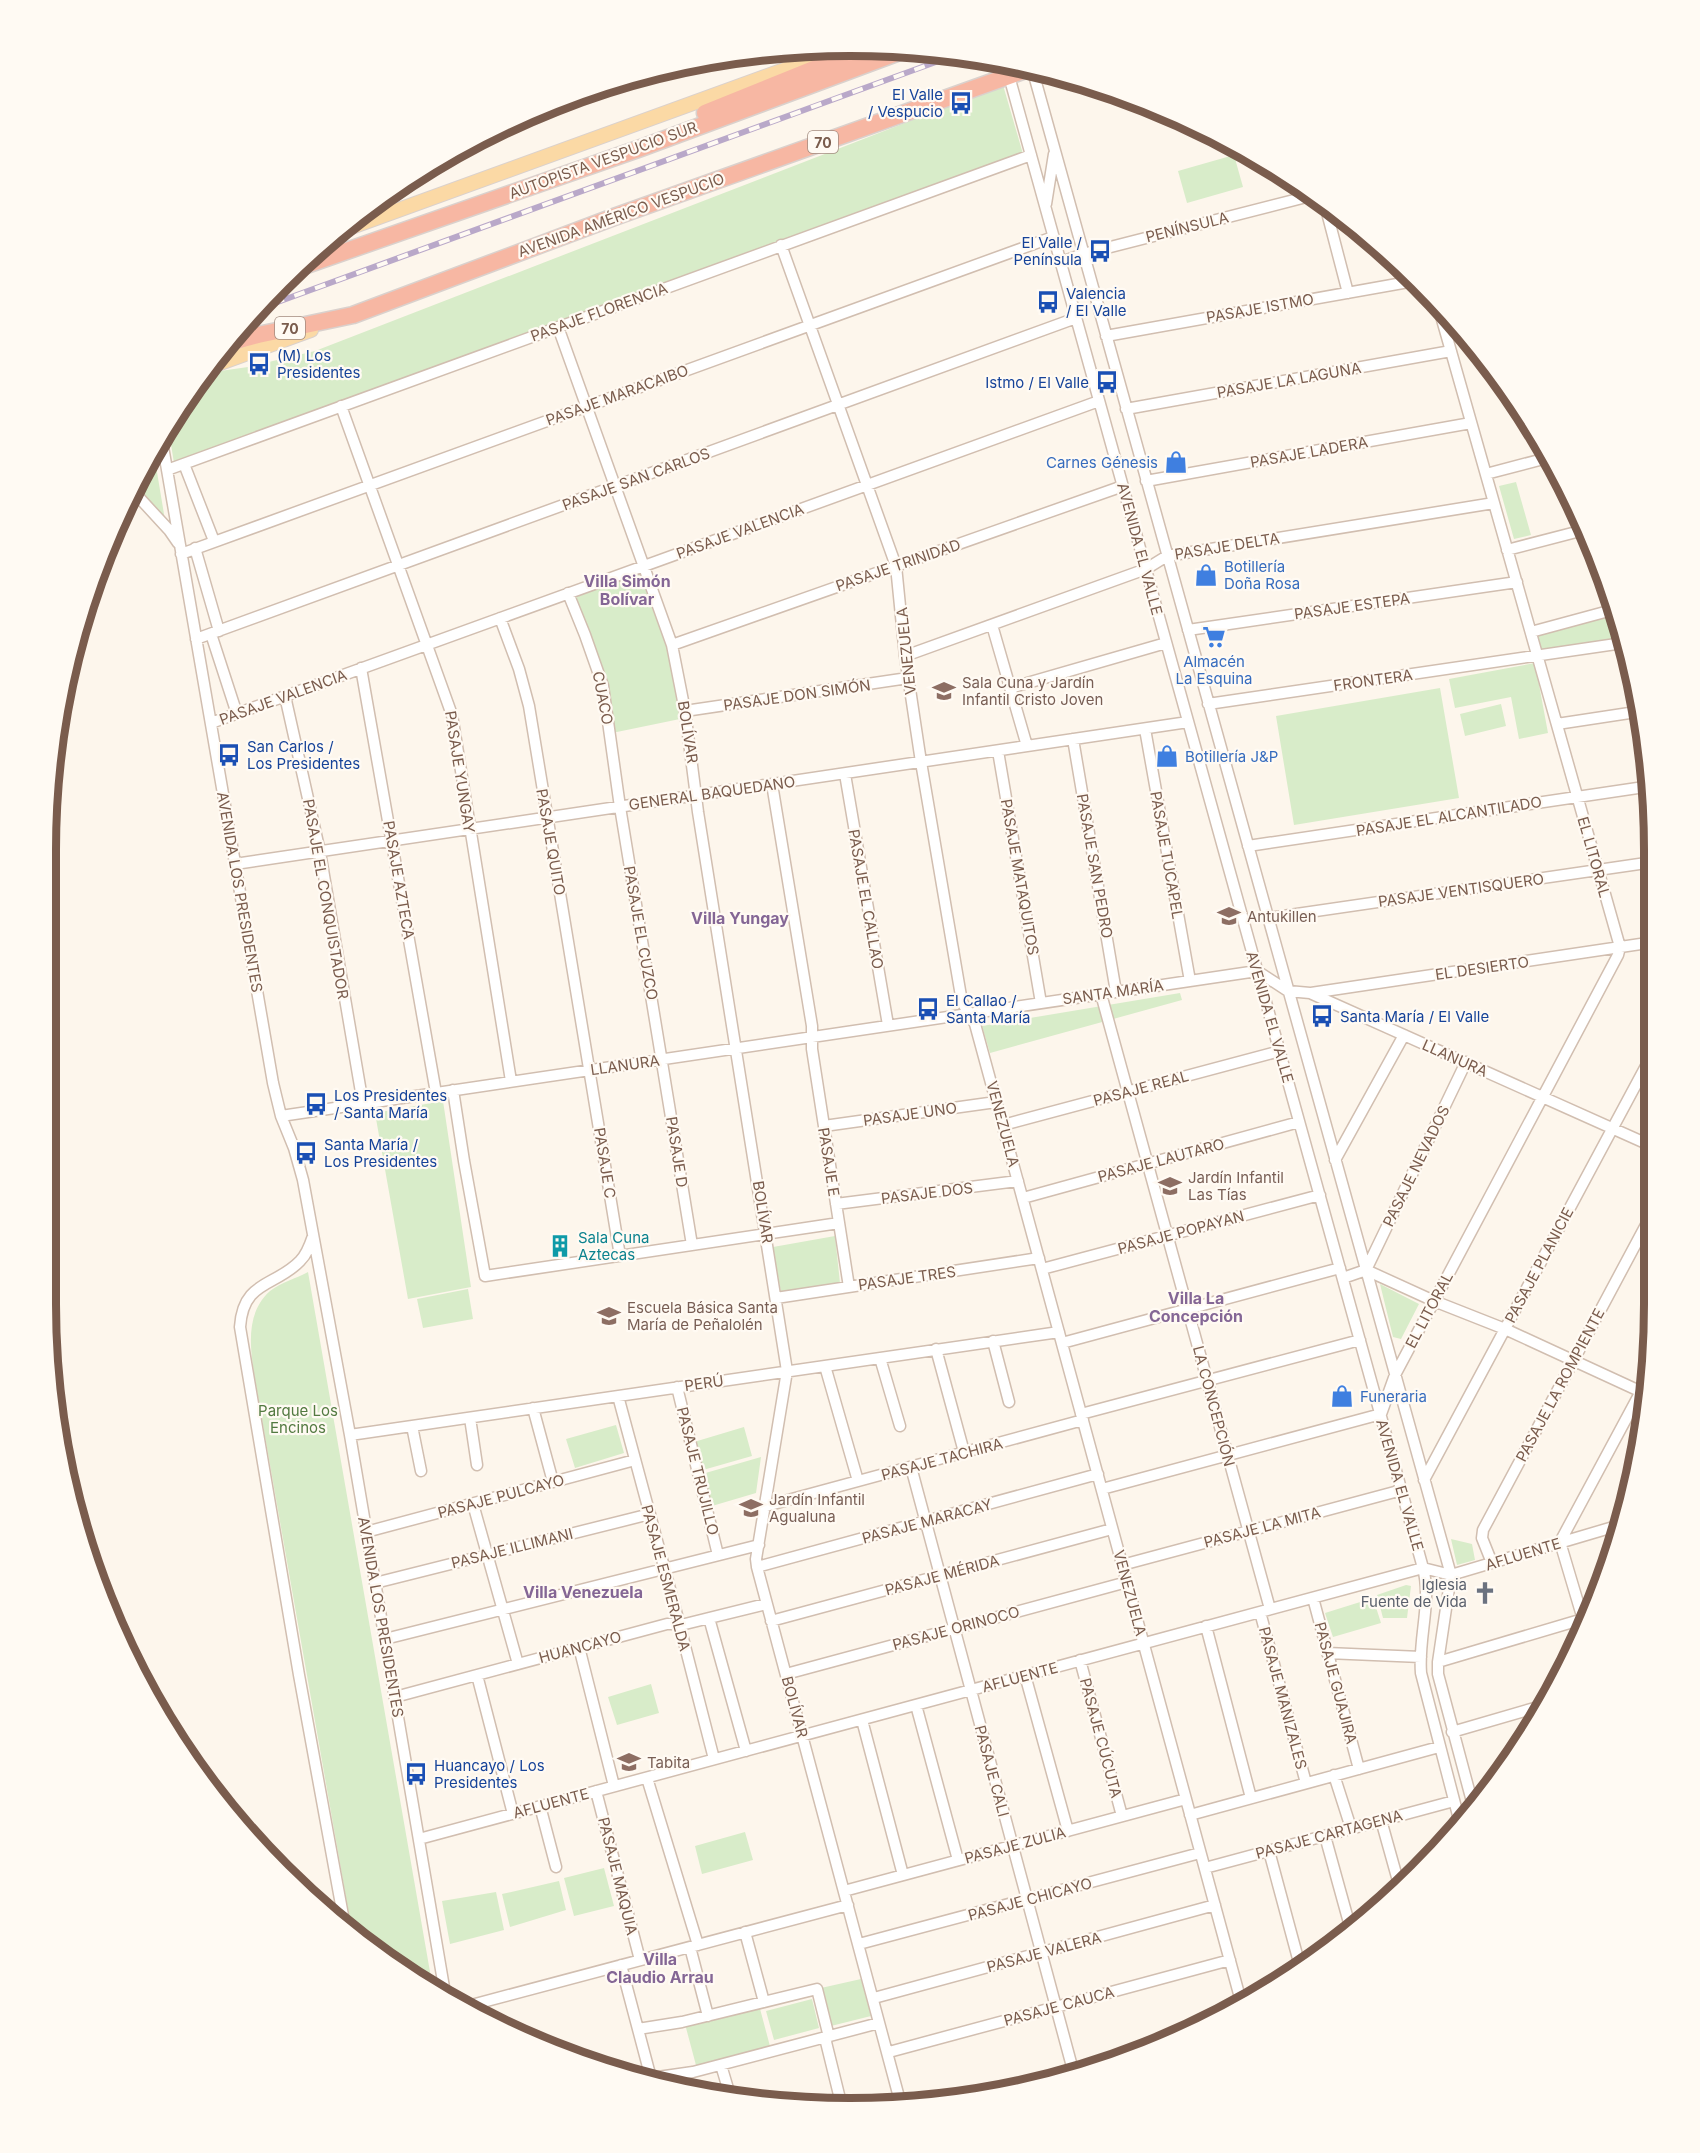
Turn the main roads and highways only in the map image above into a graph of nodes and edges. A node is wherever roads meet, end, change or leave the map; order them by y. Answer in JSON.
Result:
{"nodes":[{"id":1,"x":846,"y":56,"type":"edge"},
{"id":2,"x":821,"y":57,"type":"edge"},
{"id":3,"x":887,"y":57,"type":"edge"},
{"id":4,"x":1016,"y":74,"type":"edge"},
{"id":5,"x":641,"y":148,"type":"junction"},
{"id":6,"x":362,"y":223,"type":"edge"},
{"id":7,"x":317,"y":261,"type":"edge"},
{"id":8,"x":353,"y":315,"type":"junction"},
{"id":9,"x":242,"y":339,"type":"edge"},
{"id":10,"x":223,"y":362,"type":"edge"}],
"edges":[{"from":1,"to":5,"type":"highway"},
{"from":2,"to":6,"type":"main road"},
{"from":3,"to":5,"type":"highway","name":"AUTOPISTA VESPUCIO SUR"},
{"from":4,"to":8,"type":"highway","name":"AVENIDA AMÉRICO VESPUCIO","number":"70"},
{"from":5,"to":7,"type":"highway","name":"AUTOPISTA VESPUCIO SUR"},
{"from":8,"to":9,"type":"highway","number":"70"},
{"from":8,"to":10,"type":"main road","name":"AVENIDA AMÉRICO VESPUCIO"}]}
